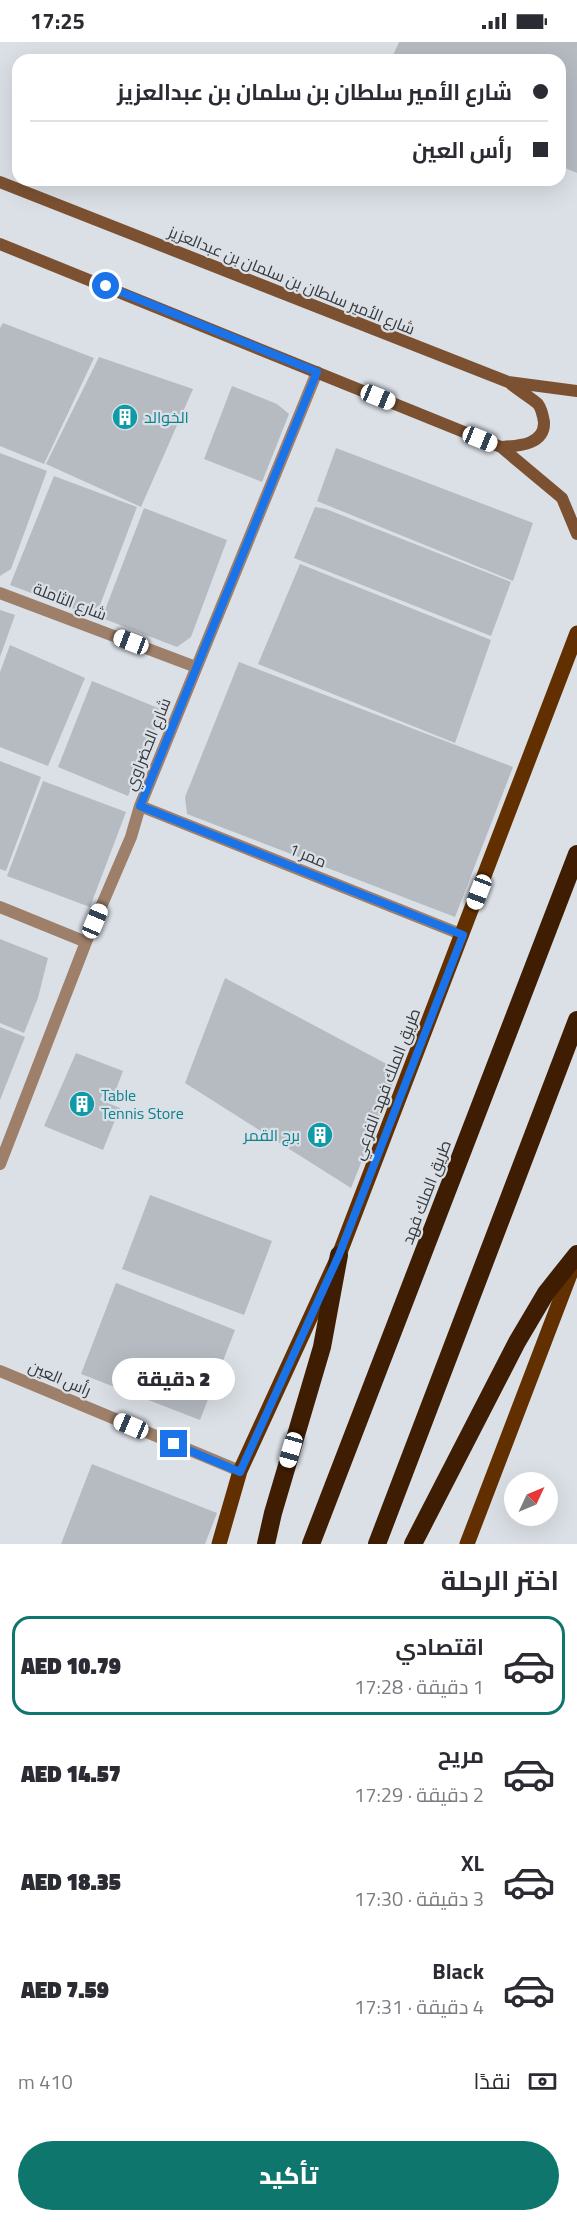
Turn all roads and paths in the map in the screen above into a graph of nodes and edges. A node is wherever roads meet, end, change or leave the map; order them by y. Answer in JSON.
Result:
{"nodes":[{"id":1,"x":0,"y":182,"type":"edge"},
{"id":2,"x":0,"y":244,"type":"edge"},
{"id":3,"x":317,"y":372,"type":"junction"},
{"id":4,"x":508,"y":382,"type":"junction"},
{"id":5,"x":577,"y":391,"type":"edge"},
{"id":6,"x":501,"y":447,"type":"junction"},
{"id":7,"x":577,"y":534,"type":"edge"},
{"id":8,"x":0,"y":592,"type":"edge"},
{"id":9,"x":577,"y":633,"type":"edge"},
{"id":10,"x":196,"y":667,"type":"junction"},
{"id":11,"x":140,"y":806,"type":"junction"},
{"id":12,"x":577,"y":854,"type":"edge"},
{"id":13,"x":0,"y":907,"type":"edge"},
{"id":14,"x":463,"y":935,"type":"junction"},
{"id":15,"x":86,"y":942,"type":"junction"},
{"id":16,"x":577,"y":1020,"type":"edge"},
{"id":17,"x":0,"y":1164,"type":"edge"},
{"id":18,"x":577,"y":1254,"type":"edge"},
{"id":19,"x":339,"y":1255,"type":"junction"},
{"id":20,"x":0,"y":1371,"type":"edge"},
{"id":21,"x":240,"y":1472,"type":"junction"},
{"id":22,"x":219,"y":1544,"type":"edge"},
{"id":23,"x":266,"y":1544,"type":"edge"},
{"id":24,"x":311,"y":1544,"type":"edge"},
{"id":25,"x":377,"y":1544,"type":"edge"},
{"id":26,"x":413,"y":1544,"type":"edge"},
{"id":27,"x":467,"y":1544,"type":"edge"}],
"edges":[{"from":1,"to":4,"type":"street","name":"شارع الأمير سلطان بن سلمان بن عبدالعزيز"},
{"from":2,"to":3,"type":"street"},
{"from":3,"to":6,"type":"street"},
{"from":3,"to":10,"type":"street","name":"شارع الحضراوي"},
{"from":4,"to":5,"type":"street","name":"شارع الأمير سلطان بن سلمان بن عبدالعزيز"},
{"from":4,"to":6,"type":"street"},
{"from":6,"to":7,"type":"street"},
{"from":8,"to":10,"type":"street","name":"شارع الثاملة"},
{"from":9,"to":14,"type":"main road","name":"طريق الملك فهد الفرعي"},
{"from":10,"to":11,"type":"street","name":"شارع الحضراوي"},
{"from":11,"to":14,"type":"street","name":"ممر 1"},
{"from":11,"to":15,"type":"street","name":"شارع الحضراوي"},
{"from":12,"to":24,"type":"highway","name":"طريق الملك فهد"},
{"from":13,"to":15,"type":"street"},
{"from":14,"to":19,"type":"main road","name":"طريق الملك فهد الفرعي"},
{"from":15,"to":17,"type":"street","name":"شارع الحضراوي"},
{"from":16,"to":25,"type":"highway"},
{"from":18,"to":26,"type":"highway"},
{"from":18,"to":27,"type":"main road"},
{"from":19,"to":21,"type":"main road","name":"طريق الملك فهد الفرعي"},
{"from":19,"to":23,"type":"highway"},
{"from":20,"to":21,"type":"street","name":"رأس العين"},
{"from":21,"to":22,"type":"main road","name":"طريق الملك فهد الفرعي"}]}
